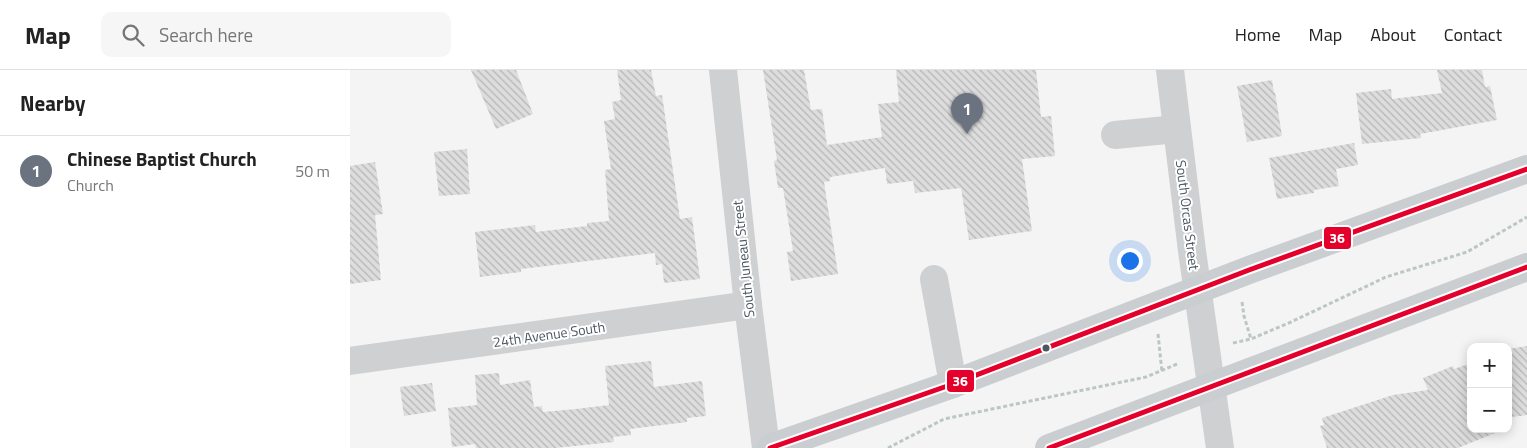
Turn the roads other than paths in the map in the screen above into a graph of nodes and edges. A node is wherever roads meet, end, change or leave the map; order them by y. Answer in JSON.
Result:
{"nodes":[{"id":1,"x":723,"y":70,"type":"edge"},
{"id":2,"x":1170,"y":70,"type":"edge"},
{"id":3,"x":1177,"y":129,"type":"junction"},
{"id":4,"x":1115,"y":135,"type":"dead end"},
{"id":5,"x":1527,"y":169,"type":"edge"},
{"id":6,"x":1527,"y":267,"type":"edge"},
{"id":7,"x":934,"y":279,"type":"dead end"},
{"id":8,"x":1197,"y":290,"type":"junction"},
{"id":9,"x":748,"y":305,"type":"junction"},
{"id":10,"x":350,"y":361,"type":"edge"},
{"id":11,"x":953,"y":384,"type":"junction"},
{"id":12,"x":1212,"y":386,"type":"junction"},
{"id":13,"x":768,"y":448,"type":"edge"},
{"id":14,"x":1049,"y":448,"type":"edge"},
{"id":15,"x":1220,"y":448,"type":"edge"}],
"edges":[{"from":1,"to":9,"type":"street","name":"South Juneau Street"},
{"from":2,"to":3,"type":"street","name":"South Orcas Street"},
{"from":3,"to":4,"type":"street"},
{"from":3,"to":8,"type":"street","name":"South Orcas Street"},
{"from":5,"to":8,"type":"main road"},
{"from":6,"to":12,"type":"main road"},
{"from":7,"to":11,"type":"street"},
{"from":8,"to":11,"type":"main road"},
{"from":8,"to":12,"type":"street","name":"South Orcas Street"},
{"from":9,"to":10,"type":"street","name":"24th Avenue South"},
{"from":9,"to":13,"type":"street","name":"South Juneau Street"},
{"from":11,"to":13,"type":"main road"},
{"from":12,"to":14,"type":"main road"},
{"from":12,"to":15,"type":"street","name":"South Orcas Street"}]}
